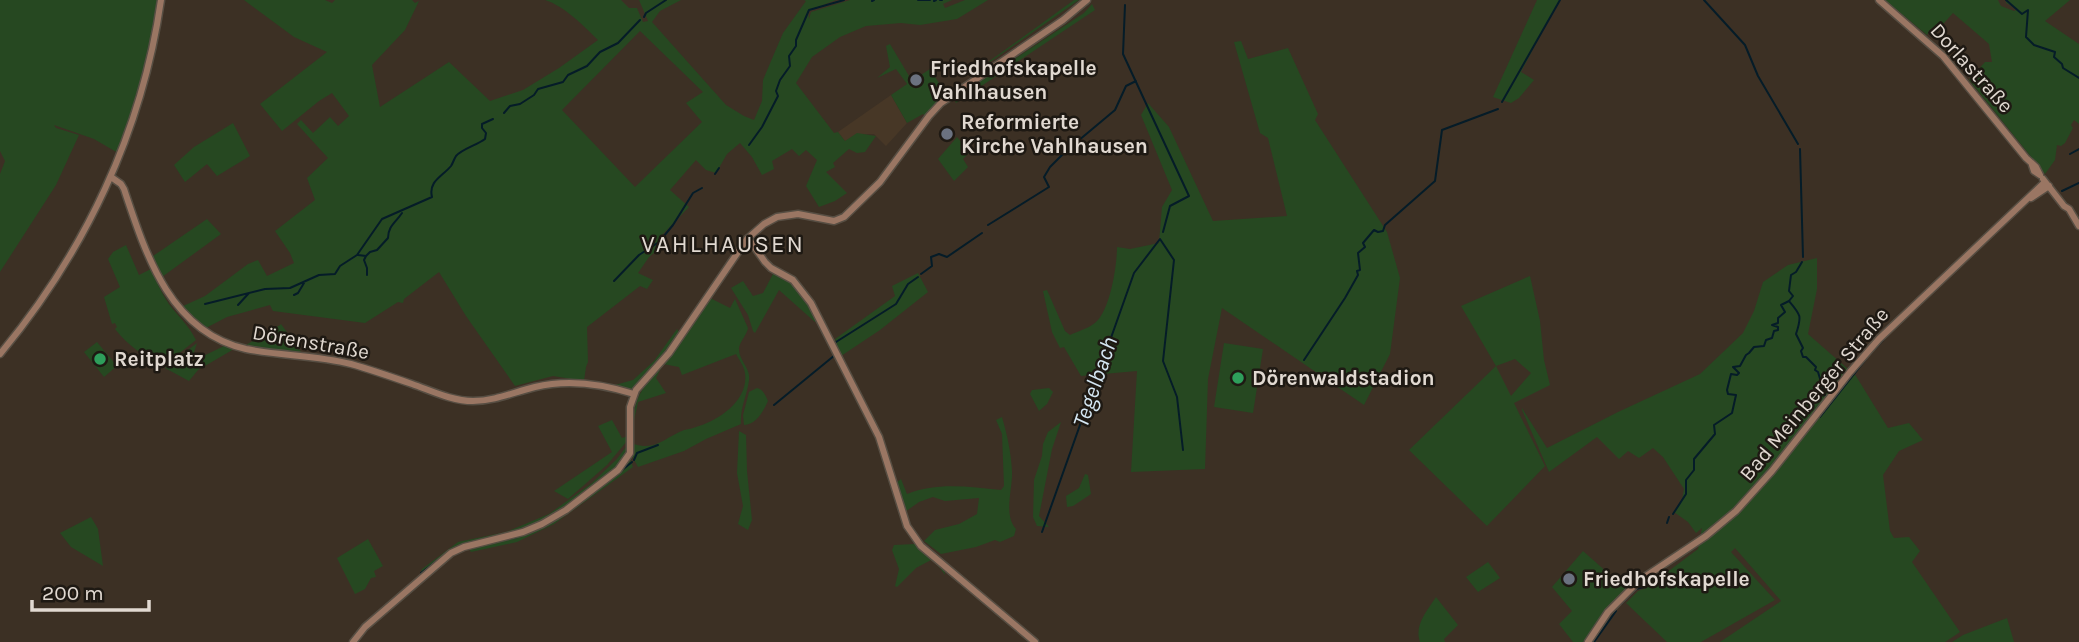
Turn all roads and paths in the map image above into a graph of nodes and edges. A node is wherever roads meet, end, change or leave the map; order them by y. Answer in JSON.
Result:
{"nodes":[{"id":1,"x":161,"y":0,"type":"edge"},
{"id":2,"x":1087,"y":0,"type":"edge"},
{"id":3,"x":1879,"y":0,"type":"edge"},
{"id":4,"x":111,"y":177,"type":"junction"},
{"id":5,"x":2047,"y":184,"type":"junction"},
{"id":6,"x":2079,"y":226,"type":"edge"},
{"id":7,"x":748,"y":238,"type":"junction"},
{"id":8,"x":0,"y":354,"type":"edge"},
{"id":9,"x":634,"y":394,"type":"junction"},
{"id":10,"x":353,"y":642,"type":"edge"},
{"id":11,"x":1035,"y":642,"type":"edge"},
{"id":12,"x":1588,"y":642,"type":"edge"}],
"edges":[{"from":1,"to":4,"type":"street"},
{"from":2,"to":7,"type":"street"},
{"from":3,"to":5,"type":"street","name":"Dorlastraße"},
{"from":4,"to":8,"type":"street"},
{"from":4,"to":9,"type":"street","name":"Dörenstraße"},
{"from":5,"to":6,"type":"street"},
{"from":5,"to":12,"type":"street","name":"Bad Meinberger Straße"},
{"from":7,"to":9,"type":"street"},
{"from":7,"to":11,"type":"street"},
{"from":9,"to":10,"type":"street"}]}
